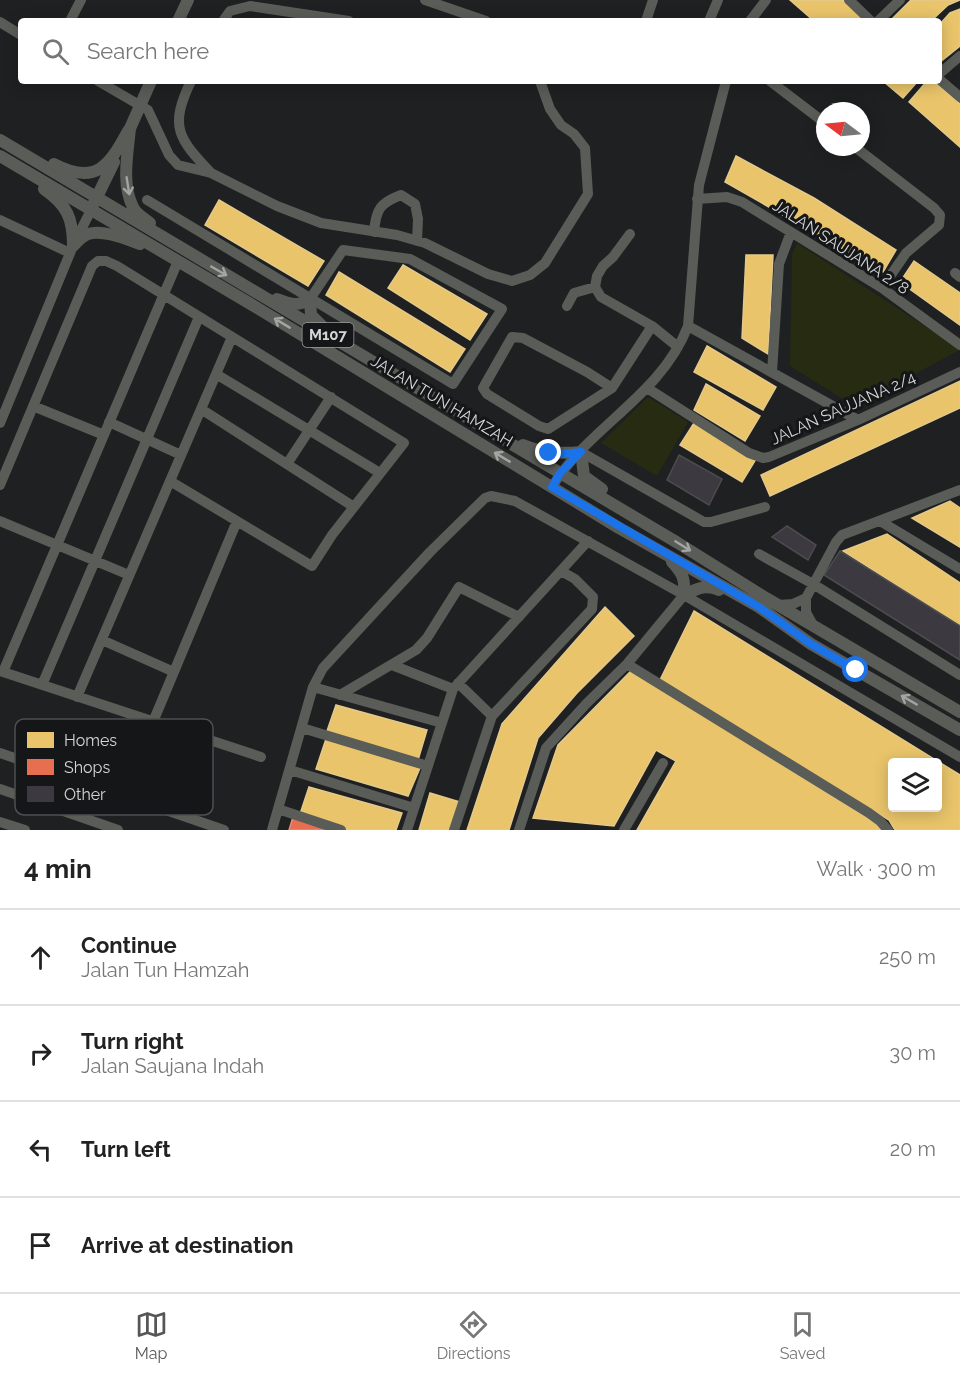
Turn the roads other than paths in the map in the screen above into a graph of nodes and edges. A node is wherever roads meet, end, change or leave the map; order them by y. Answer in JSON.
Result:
{"nodes":[{"id":1,"x":81,"y":0,"type":"edge"},
{"id":2,"x":188,"y":0,"type":"edge"},
{"id":3,"x":425,"y":0,"type":"edge"},
{"id":4,"x":653,"y":0,"type":"edge"},
{"id":5,"x":718,"y":0,"type":"edge"},
{"id":6,"x":766,"y":0,"type":"edge"},
{"id":7,"x":849,"y":0,"type":"edge"},
{"id":8,"x":900,"y":0,"type":"edge"},
{"id":9,"x":72,"y":18,"type":"edge"},
{"id":10,"x":179,"y":18,"type":"edge"},
{"id":11,"x":225,"y":18,"type":"edge"},
{"id":12,"x":325,"y":18,"type":"edge"},
{"id":13,"x":477,"y":18,"type":"edge"},
{"id":14,"x":647,"y":18,"type":"edge"},
{"id":15,"x":710,"y":18,"type":"edge"},
{"id":16,"x":752,"y":18,"type":"edge"},
{"id":17,"x":868,"y":18,"type":"edge"},
{"id":18,"x":881,"y":18,"type":"edge"},
{"id":19,"x":0,"y":22,"type":"edge"},
{"id":20,"x":18,"y":33,"type":"edge"},
{"id":21,"x":960,"y":56,"type":"edge"},
{"id":22,"x":942,"y":71,"type":"edge"},
{"id":23,"x":942,"y":82,"type":"edge"},
{"id":24,"x":103,"y":84,"type":"edge"},
{"id":25,"x":150,"y":84,"type":"edge"},
{"id":26,"x":190,"y":84,"type":"edge"},
{"id":27,"x":541,"y":84,"type":"edge"},
{"id":28,"x":725,"y":84,"type":"edge"},
{"id":29,"x":774,"y":84,"type":"edge"},
{"id":30,"x":960,"y":97,"type":"edge"},
{"id":31,"x":140,"y":106,"type":"junction"},
{"id":32,"x":816,"y":116,"type":"edge"},
{"id":33,"x":130,"y":128,"type":"junction"},
{"id":34,"x":0,"y":138,"type":"edge"},
{"id":35,"x":867,"y":156,"type":"edge"},
{"id":36,"x":0,"y":158,"type":"edge"},
{"id":37,"x":211,"y":173,"type":"junction"},
{"id":38,"x":96,"y":198,"type":"junction"},
{"id":39,"x":698,"y":199,"type":"junction"},
{"id":40,"x":147,"y":200,"type":"dead end"},
{"id":41,"x":91,"y":210,"type":"junction"},
{"id":42,"x":0,"y":220,"type":"edge"},
{"id":43,"x":374,"y":232,"type":"junction"},
{"id":44,"x":791,"y":232,"type":"junction"},
{"id":45,"x":630,"y":234,"type":"dead end"},
{"id":46,"x":417,"y":241,"type":"junction"},
{"id":47,"x":72,"y":249,"type":"junction"},
{"id":48,"x":166,"y":254,"type":"junction"},
{"id":49,"x":197,"y":258,"type":"junction"},
{"id":50,"x":178,"y":261,"type":"junction"},
{"id":51,"x":245,"y":286,"type":"junction"},
{"id":52,"x":595,"y":287,"type":"junction"},
{"id":53,"x":882,"y":288,"type":"junction"},
{"id":54,"x":163,"y":295,"type":"junction"},
{"id":55,"x":310,"y":299,"type":"junction"},
{"id":56,"x":567,"y":306,"type":"dead end"},
{"id":57,"x":199,"y":317,"type":"junction"},
{"id":58,"x":652,"y":326,"type":"junction"},
{"id":59,"x":688,"y":326,"type":"junction"},
{"id":60,"x":232,"y":337,"type":"junction"},
{"id":61,"x":960,"y":345,"type":"edge"},
{"id":62,"x":678,"y":347,"type":"junction"},
{"id":63,"x":356,"y":352,"type":"junction"},
{"id":64,"x":772,"y":372,"type":"junction"},
{"id":65,"x":960,"y":372,"type":"edge"},
{"id":66,"x":216,"y":374,"type":"junction"},
{"id":67,"x":612,"y":388,"type":"junction"},
{"id":68,"x":647,"y":388,"type":"junction"},
{"id":69,"x":331,"y":398,"type":"junction"},
{"id":70,"x":33,"y":406,"type":"junction"},
{"id":71,"x":201,"y":409,"type":"junction"},
{"id":72,"x":460,"y":413,"type":"junction"},
{"id":73,"x":858,"y":420,"type":"junction"},
{"id":74,"x":109,"y":422,"type":"junction"},
{"id":75,"x":0,"y":423,"type":"edge"},
{"id":76,"x":309,"y":430,"type":"junction"},
{"id":77,"x":104,"y":435,"type":"junction"},
{"id":78,"x":147,"y":440,"type":"junction"},
{"id":79,"x":581,"y":452,"type":"junction"},
{"id":80,"x":181,"y":455,"type":"junction"},
{"id":81,"x":287,"y":464,"type":"junction"},
{"id":82,"x":381,"y":473,"type":"junction"},
{"id":83,"x":560,"y":473,"type":"junction"},
{"id":84,"x":170,"y":481,"type":"junction"},
{"id":85,"x":0,"y":485,"type":"edge"},
{"id":86,"x":552,"y":487,"type":"junction"},
{"id":87,"x":960,"y":490,"type":"edge"},
{"id":88,"x":354,"y":507,"type":"junction"},
{"id":89,"x":765,"y":507,"type":"dead end"},
{"id":90,"x":0,"y":521,"type":"edge"},
{"id":91,"x":237,"y":521,"type":"junction"},
{"id":92,"x":880,"y":521,"type":"junction"},
{"id":93,"x":620,"y":528,"type":"junction"},
{"id":94,"x":664,"y":534,"type":"junction"},
{"id":95,"x":588,"y":541,"type":"junction"},
{"id":96,"x":57,"y":545,"type":"junction"},
{"id":97,"x":759,"y":554,"type":"dead end"},
{"id":98,"x":94,"y":561,"type":"junction"},
{"id":99,"x":960,"y":569,"type":"edge"},
{"id":100,"x":561,"y":571,"type":"junction"},
{"id":101,"x":129,"y":575,"type":"junction"},
{"id":102,"x":813,"y":585,"type":"junction"},
{"id":103,"x":684,"y":595,"type":"junction"},
{"id":104,"x":806,"y":598,"type":"junction"},
{"id":105,"x":777,"y":605,"type":"junction"},
{"id":106,"x":519,"y":617,"type":"junction"},
{"id":107,"x":813,"y":625,"type":"junction"},
{"id":108,"x":102,"y":640,"type":"junction"},
{"id":109,"x":811,"y":644,"type":"junction"},
{"id":110,"x":627,"y":664,"type":"junction"},
{"id":111,"x":392,"y":665,"type":"junction"},
{"id":112,"x":2,"y":672,"type":"edge"},
{"id":113,"x":174,"y":672,"type":"junction"},
{"id":114,"x":960,"y":675,"type":"edge"},
{"id":115,"x":42,"y":685,"type":"junction"},
{"id":116,"x":455,"y":686,"type":"junction"},
{"id":117,"x":314,"y":687,"type":"junction"},
{"id":118,"x":340,"y":695,"type":"junction"},
{"id":119,"x":77,"y":697,"type":"junction"},
{"id":120,"x":960,"y":712,"type":"edge"},
{"id":121,"x":492,"y":716,"type":"junction"},
{"id":122,"x":146,"y":719,"type":"edge"},
{"id":123,"x":159,"y":719,"type":"edge"},
{"id":124,"x":442,"y":723,"type":"junction"},
{"id":125,"x":302,"y":728,"type":"junction"},
{"id":126,"x":960,"y":729,"type":"edge"},
{"id":127,"x":213,"y":741,"type":"edge"},
{"id":128,"x":0,"y":753,"type":"edge"},
{"id":129,"x":261,"y":757,"type":"dead end"},
{"id":130,"x":960,"y":757,"type":"edge"},
{"id":131,"x":15,"y":758,"type":"edge"},
{"id":132,"x":663,"y":763,"type":"dead end"},
{"id":133,"x":428,"y":766,"type":"junction"},
{"id":134,"x":290,"y":770,"type":"junction"},
{"id":135,"x":0,"y":789,"type":"edge"},
{"id":136,"x":15,"y":794,"type":"edge"},
{"id":137,"x":414,"y":808,"type":"junction"},
{"id":138,"x":279,"y":809,"type":"junction"},
{"id":139,"x":75,"y":815,"type":"edge"},
{"id":140,"x":181,"y":815,"type":"edge"},
{"id":141,"x":0,"y":822,"type":"edge"},
{"id":142,"x":25,"y":830,"type":"edge"},
{"id":143,"x":118,"y":830,"type":"edge"},
{"id":144,"x":225,"y":830,"type":"edge"},
{"id":145,"x":272,"y":830,"type":"edge"},
{"id":146,"x":341,"y":830,"type":"edge"},
{"id":147,"x":407,"y":830,"type":"edge"},
{"id":148,"x":454,"y":830,"type":"edge"},
{"id":149,"x":519,"y":830,"type":"edge"},
{"id":150,"x":624,"y":830,"type":"edge"},
{"id":151,"x":888,"y":830,"type":"edge"}],
"edges":[{"from":1,"to":9,"type":"street"},
{"from":2,"to":10,"type":"main road"},
{"from":3,"to":13,"type":"street"},
{"from":4,"to":14,"type":"street"},
{"from":5,"to":15,"type":"street"},
{"from":6,"to":16,"type":"street"},
{"from":7,"to":17,"type":"street"},
{"from":8,"to":18,"type":"street"},
{"from":11,"to":12,"type":"street"},
{"from":19,"to":20,"type":"street"},
{"from":21,"to":22,"type":"street"},
{"from":23,"to":30,"type":"street"},
{"from":24,"to":31,"type":"street"},
{"from":25,"to":31,"type":"main road"},
{"from":26,"to":37,"type":"street"},
{"from":27,"to":46,"type":"street"},
{"from":28,"to":39,"type":"street"},
{"from":29,"to":32,"type":"street"},
{"from":31,"to":33,"type":"main road"},
{"from":31,"to":37,"type":"street"},
{"from":33,"to":34,"type":"main road"},
{"from":33,"to":38,"type":"main road"},
{"from":33,"to":49,"type":"main road","one_way":true},
{"from":34,"to":38,"type":"main road","name":"JALAN TUN HAMZAH","number":"M107"},
{"from":35,"to":53,"type":"street"},
{"from":36,"to":41,"type":"main road","name":"JALAN TUN HAMZAH","number":"M107"},
{"from":36,"to":47,"type":"main road"},
{"from":37,"to":43,"type":"street"},
{"from":38,"to":41,"type":"main road"},
{"from":38,"to":49,"type":"main road","name":"JALAN TUN HAMZAH","number":"M107"},
{"from":39,"to":44,"type":"street","name":"JALAN SAUJANA 2/8"},
{"from":39,"to":59,"type":"street"},
{"from":40,"to":55,"type":"street"},
{"from":41,"to":47,"type":"street"},
{"from":41,"to":48,"type":"main road","name":"JALAN TUN HAMZAH","number":"M107"},
{"from":42,"to":47,"type":"street"},
{"from":43,"to":46,"type":"street"},
{"from":43,"to":46,"type":"street"},
{"from":44,"to":53,"type":"street","name":"JALAN SAUJANA 2/8"},
{"from":44,"to":64,"type":"street"},
{"from":45,"to":52,"type":"street"},
{"from":47,"to":48,"type":"main road"},
{"from":47,"to":75,"type":"street"},
{"from":48,"to":50,"type":"main road","name":"JALAN TUN HAMZAH","number":"M107"},
{"from":49,"to":51,"type":"main road","name":"JALAN TUN HAMZAH","number":"M107","one_way":true},
{"from":50,"to":54,"type":"street"},
{"from":86,"to":50,"type":"main road","name":"JALAN TUN HAMZAH","number":"M107","one_way":true},
{"from":51,"to":55,"type":"main road"},
{"from":51,"to":63,"type":"main road","name":"JALAN TUN HAMZAH","number":"M107"},
{"from":52,"to":56,"type":"street"},
{"from":52,"to":58,"type":"street"},
{"from":53,"to":61,"type":"street","name":"JALAN SAUJANA 2/8"},
{"from":54,"to":57,"type":"street"},
{"from":54,"to":70,"type":"street"},
{"from":54,"to":74,"type":"street"},
{"from":55,"to":55,"type":"street"},
{"from":55,"to":63,"type":"main road"},
{"from":57,"to":60,"type":"street"},
{"from":57,"to":78,"type":"street"},
{"from":58,"to":62,"type":"street"},
{"from":58,"to":67,"type":"street"},
{"from":59,"to":62,"type":"street"},
{"from":59,"to":64,"type":"street"},
{"from":60,"to":66,"type":"street"},
{"from":60,"to":69,"type":"street"},
{"from":62,"to":68,"type":"street"},
{"from":63,"to":72,"type":"main road","name":"JALAN TUN HAMZAH","number":"M107"},
{"from":64,"to":73,"type":"street"},
{"from":65,"to":73,"type":"street","name":"JALAN SAUJANA 2/4"},
{"from":66,"to":71,"type":"street"},
{"from":66,"to":76,"type":"street"},
{"from":67,"to":67,"type":"street"},
{"from":68,"to":73,"type":"street","name":"JALAN SAUJANA 2/4"},
{"from":68,"to":79,"type":"street"},
{"from":69,"to":76,"type":"street"},
{"from":69,"to":82,"type":"street"},
{"from":70,"to":77,"type":"street"},
{"from":70,"to":85,"type":"street"},
{"from":71,"to":80,"type":"street"},
{"from":71,"to":81,"type":"street"},
{"from":72,"to":79,"type":"main road"},
{"from":72,"to":83,"type":"main road","name":"JALAN TUN HAMZAH","number":"M107"},
{"from":74,"to":77,"type":"street"},
{"from":74,"to":78,"type":"street"},
{"from":76,"to":81,"type":"street"},
{"from":76,"to":82,"type":"street"},
{"from":77,"to":96,"type":"street"},
{"from":78,"to":80,"type":"street"},
{"from":78,"to":98,"type":"street"},
{"from":79,"to":83,"type":"street"},
{"from":79,"to":89,"type":"street"},
{"from":79,"to":94,"type":"main road"},
{"from":80,"to":84,"type":"street"},
{"from":81,"to":88,"type":"street"},
{"from":82,"to":88,"type":"street"},
{"from":83,"to":86,"type":"street"},
{"from":83,"to":94,"type":"main road","name":"JALAN TUN HAMZAH","number":"M107"},
{"from":84,"to":91,"type":"street"},
{"from":84,"to":101,"type":"street"},
{"from":86,"to":93,"type":"main road","name":"JALAN TUN HAMZAH","number":"M107"},
{"from":87,"to":92,"type":"street"},
{"from":88,"to":91,"type":"street"},
{"from":90,"to":96,"type":"street"},
{"from":91,"to":113,"type":"street"},
{"from":92,"to":99,"type":"street"},
{"from":92,"to":102,"type":"street"},
{"from":93,"to":103,"type":"main road"},
{"from":93,"to":109,"type":"main road","name":"JALAN TUN HAMZAH","number":"M107"},
{"from":94,"to":105,"type":"main road","name":"JALAN TUN HAMZAH","number":"M107","one_way":true},
{"from":95,"to":100,"type":"street"},
{"from":95,"to":103,"type":"street"},
{"from":95,"to":117,"type":"street"},
{"from":96,"to":98,"type":"street"},
{"from":96,"to":112,"type":"street"},
{"from":97,"to":102,"type":"street"},
{"from":98,"to":101,"type":"street"},
{"from":98,"to":115,"type":"street"},
{"from":100,"to":106,"type":"street"},
{"from":100,"to":121,"type":"street"},
{"from":101,"to":108,"type":"street"},
{"from":102,"to":104,"type":"street"},
{"from":102,"to":114,"type":"street"},
{"from":103,"to":109,"type":"main road"},
{"from":103,"to":110,"type":"street"},
{"from":103,"to":130,"type":"street"},
{"from":104,"to":105,"type":"street"},
{"from":104,"to":107,"type":"street"},
{"from":105,"to":107,"type":"main road","name":"JALAN TUN HAMZAH","number":"M107"},
{"from":106,"to":111,"type":"street"},
{"from":106,"to":116,"type":"street"},
{"from":107,"to":120,"type":"main road","name":"JALAN TUN HAMZAH","number":"M107"},
{"from":108,"to":113,"type":"street"},
{"from":108,"to":119,"type":"street"},
{"from":126,"to":109,"type":"main road","name":"JALAN TUN HAMZAH","number":"M107","one_way":true},
{"from":110,"to":149,"type":"street"},
{"from":110,"to":151,"type":"street"},
{"from":111,"to":116,"type":"street"},
{"from":111,"to":118,"type":"street"},
{"from":112,"to":115,"type":"street"},
{"from":113,"to":123,"type":"street"},
{"from":115,"to":119,"type":"street"},
{"from":116,"to":121,"type":"street"},
{"from":116,"to":124,"type":"street"},
{"from":117,"to":118,"type":"street"},
{"from":117,"to":125,"type":"street"},
{"from":118,"to":124,"type":"street"},
{"from":119,"to":122,"type":"street"},
{"from":121,"to":148,"type":"street"},
{"from":124,"to":133,"type":"street"},
{"from":125,"to":133,"type":"street"},
{"from":125,"to":134,"type":"street"},
{"from":127,"to":129,"type":"street"},
{"from":128,"to":131,"type":"street"},
{"from":132,"to":150,"type":"street"},
{"from":133,"to":137,"type":"street"},
{"from":134,"to":137,"type":"street"},
{"from":134,"to":138,"type":"street"},
{"from":135,"to":136,"type":"street"},
{"from":137,"to":147,"type":"street"},
{"from":138,"to":145,"type":"street"},
{"from":138,"to":146,"type":"street"},
{"from":139,"to":143,"type":"street"},
{"from":140,"to":144,"type":"street"},
{"from":141,"to":142,"type":"street"}]}
